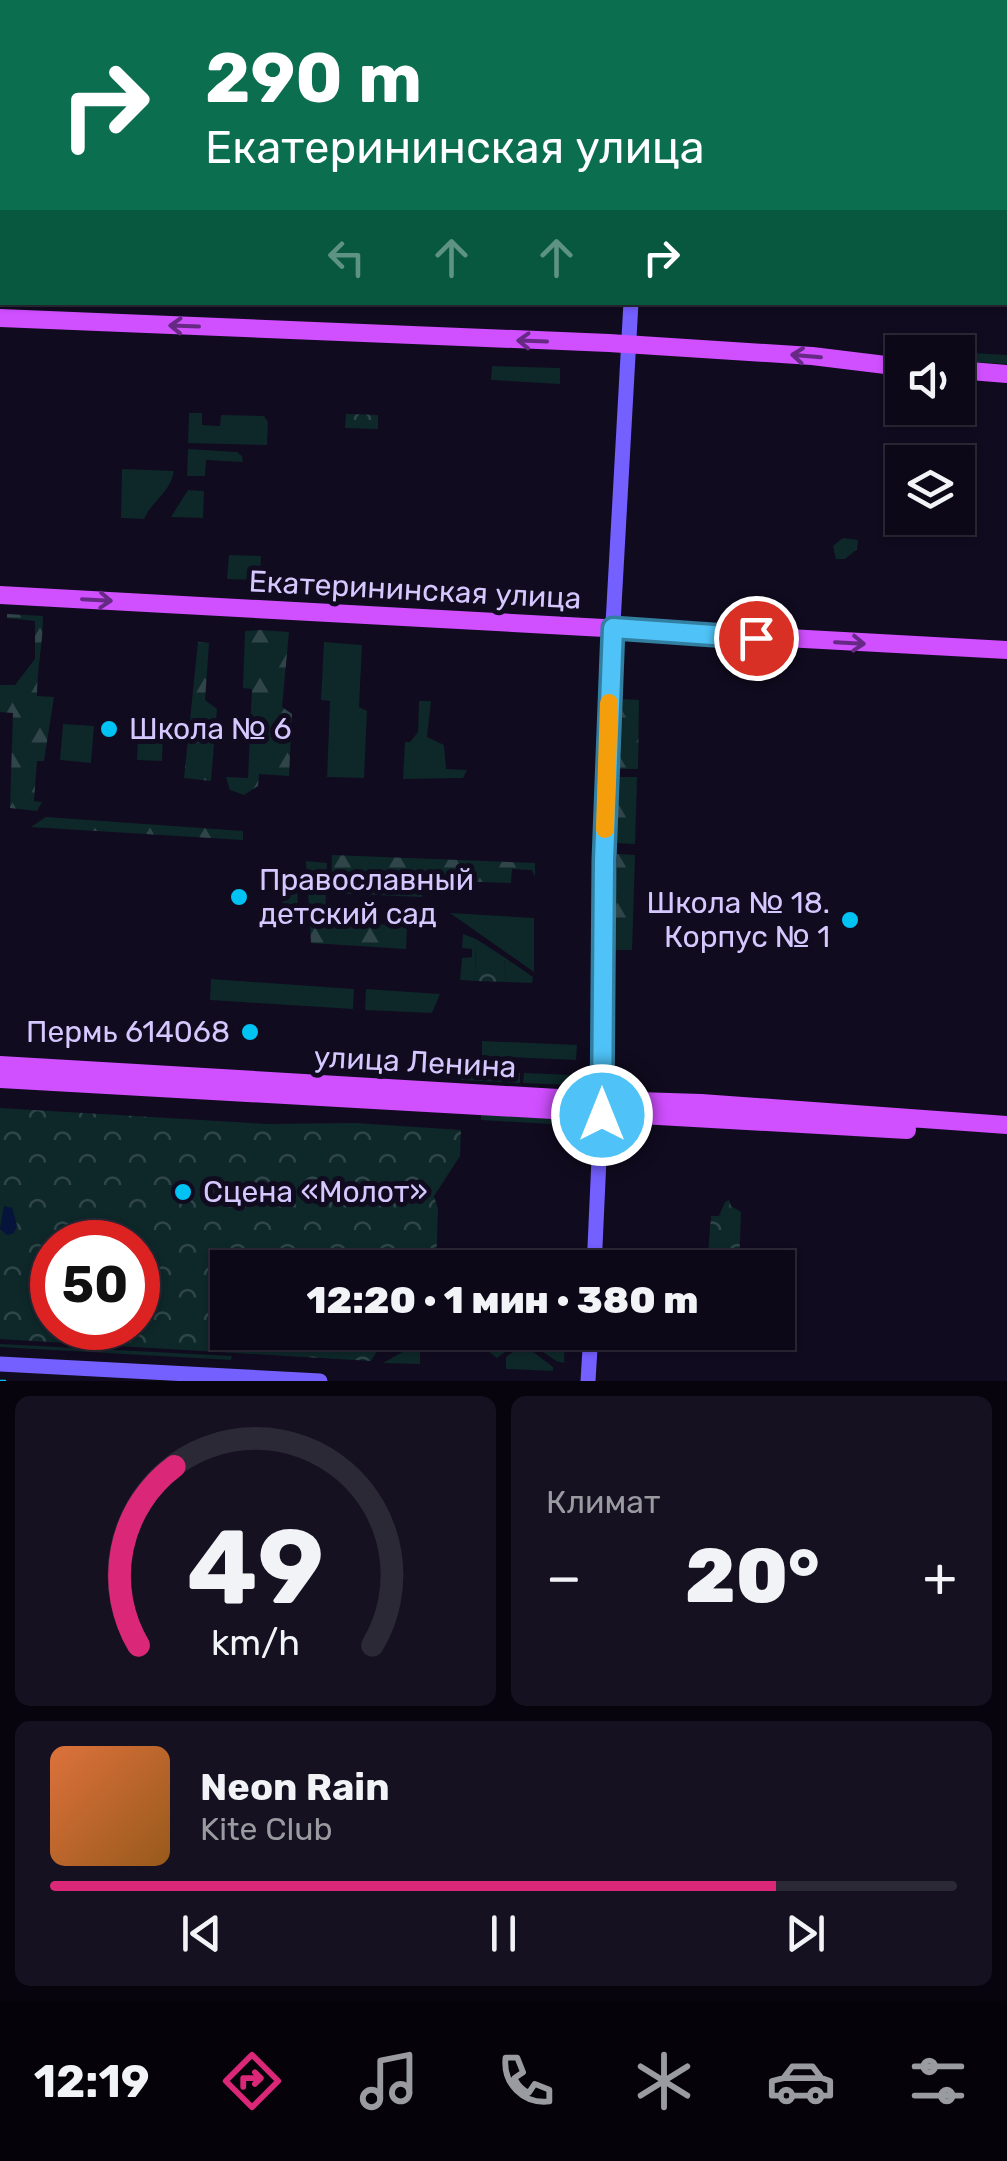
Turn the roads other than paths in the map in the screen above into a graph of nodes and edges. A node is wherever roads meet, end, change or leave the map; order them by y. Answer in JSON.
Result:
{"nodes":[{"id":1,"x":631,"y":305,"type":"edge"},
{"id":2,"x":0,"y":318,"type":"edge"},
{"id":3,"x":629,"y":345,"type":"junction"},
{"id":4,"x":885,"y":365,"type":"edge"},
{"id":5,"x":975,"y":371,"type":"edge"},
{"id":6,"x":1007,"y":374,"type":"edge"},
{"id":7,"x":0,"y":595,"type":"edge"},
{"id":8,"x":613,"y":628,"type":"junction"},
{"id":9,"x":1007,"y":650,"type":"edge"},
{"id":10,"x":0,"y":1065,"type":"edge"},
{"id":11,"x":0,"y":1079,"type":"edge"},
{"id":12,"x":602,"y":1107,"type":"junction"},
{"id":13,"x":1007,"y":1125,"type":"edge"},
{"id":14,"x":1007,"y":1136,"type":"edge"},
{"id":15,"x":595,"y":1250,"type":"edge"},
{"id":16,"x":590,"y":1350,"type":"edge"},
{"id":17,"x":0,"y":1364,"type":"edge"},
{"id":18,"x":320,"y":1381,"type":"edge"},
{"id":19,"x":588,"y":1381,"type":"edge"}],
"edges":[{"from":1,"to":3,"type":"main road"},
{"from":3,"to":2,"type":"main road","one_way":true},
{"from":4,"to":3,"type":"main road","one_way":true},
{"from":3,"to":8,"type":"main road"},
{"from":5,"to":6,"type":"main road"},
{"from":7,"to":8,"type":"main road","name":"Екатерининская улица","one_way":true},
{"from":8,"to":9,"type":"main road","name":"Екатерининская улица","one_way":true},
{"from":8,"to":12,"type":"main road"},
{"from":10,"to":12,"type":"main road","name":"улица Ленина"},
{"from":11,"to":12,"type":"main road","name":"улица Ленина"},
{"from":12,"to":13,"type":"main road","name":"улица Ленина"},
{"from":12,"to":14,"type":"main road","name":"улица Ленина"},
{"from":12,"to":15,"type":"main road"},
{"from":16,"to":19,"type":"main road"},
{"from":17,"to":18,"type":"main road"}]}
